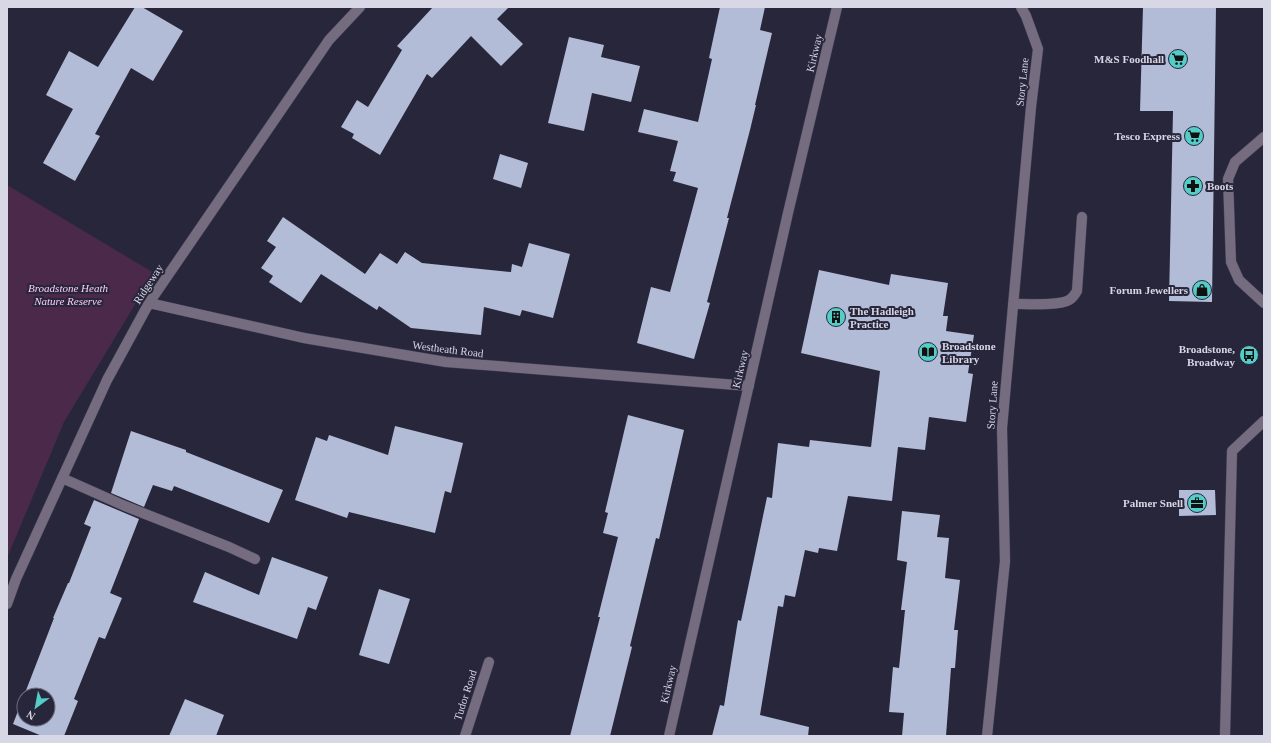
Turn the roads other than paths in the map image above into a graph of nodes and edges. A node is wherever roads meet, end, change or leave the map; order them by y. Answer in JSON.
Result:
{"nodes":[{"id":1,"x":360,"y":7,"type":"edge"},
{"id":2,"x":837,"y":7,"type":"edge"},
{"id":3,"x":1021,"y":7,"type":"edge"},
{"id":4,"x":1264,"y":137,"type":"edge"},
{"id":5,"x":1082,"y":217,"type":"dead end"},
{"id":6,"x":149,"y":302,"type":"junction"},
{"id":7,"x":1264,"y":303,"type":"edge"},
{"id":8,"x":1013,"y":304,"type":"junction"},
{"id":9,"x":749,"y":386,"type":"junction"},
{"id":10,"x":1264,"y":421,"type":"edge"},
{"id":11,"x":62,"y":478,"type":"junction"},
{"id":12,"x":255,"y":559,"type":"dead end"},
{"id":13,"x":7,"y":604,"type":"edge"},
{"id":14,"x":489,"y":662,"type":"dead end"},
{"id":15,"x":465,"y":736,"type":"edge"},
{"id":16,"x":668,"y":736,"type":"edge"},
{"id":17,"x":987,"y":736,"type":"edge"},
{"id":18,"x":1225,"y":736,"type":"edge"}],
"edges":[{"from":1,"to":6,"type":"street","name":"Ridgeway"},
{"from":2,"to":9,"type":"street","name":"Kirkway"},
{"from":3,"to":8,"type":"street","name":"Story Lane"},
{"from":4,"to":7,"type":"street"},
{"from":5,"to":8,"type":"street"},
{"from":6,"to":9,"type":"street","name":"Westheath Road"},
{"from":6,"to":11,"type":"street","name":"Ridgeway"},
{"from":8,"to":17,"type":"street","name":"Story Lane"},
{"from":9,"to":16,"type":"street","name":"Kirkway"},
{"from":10,"to":18,"type":"street"},
{"from":11,"to":12,"type":"street"},
{"from":11,"to":13,"type":"street","name":"Ridgeway"},
{"from":14,"to":15,"type":"street","name":"Tudor Road"}]}
